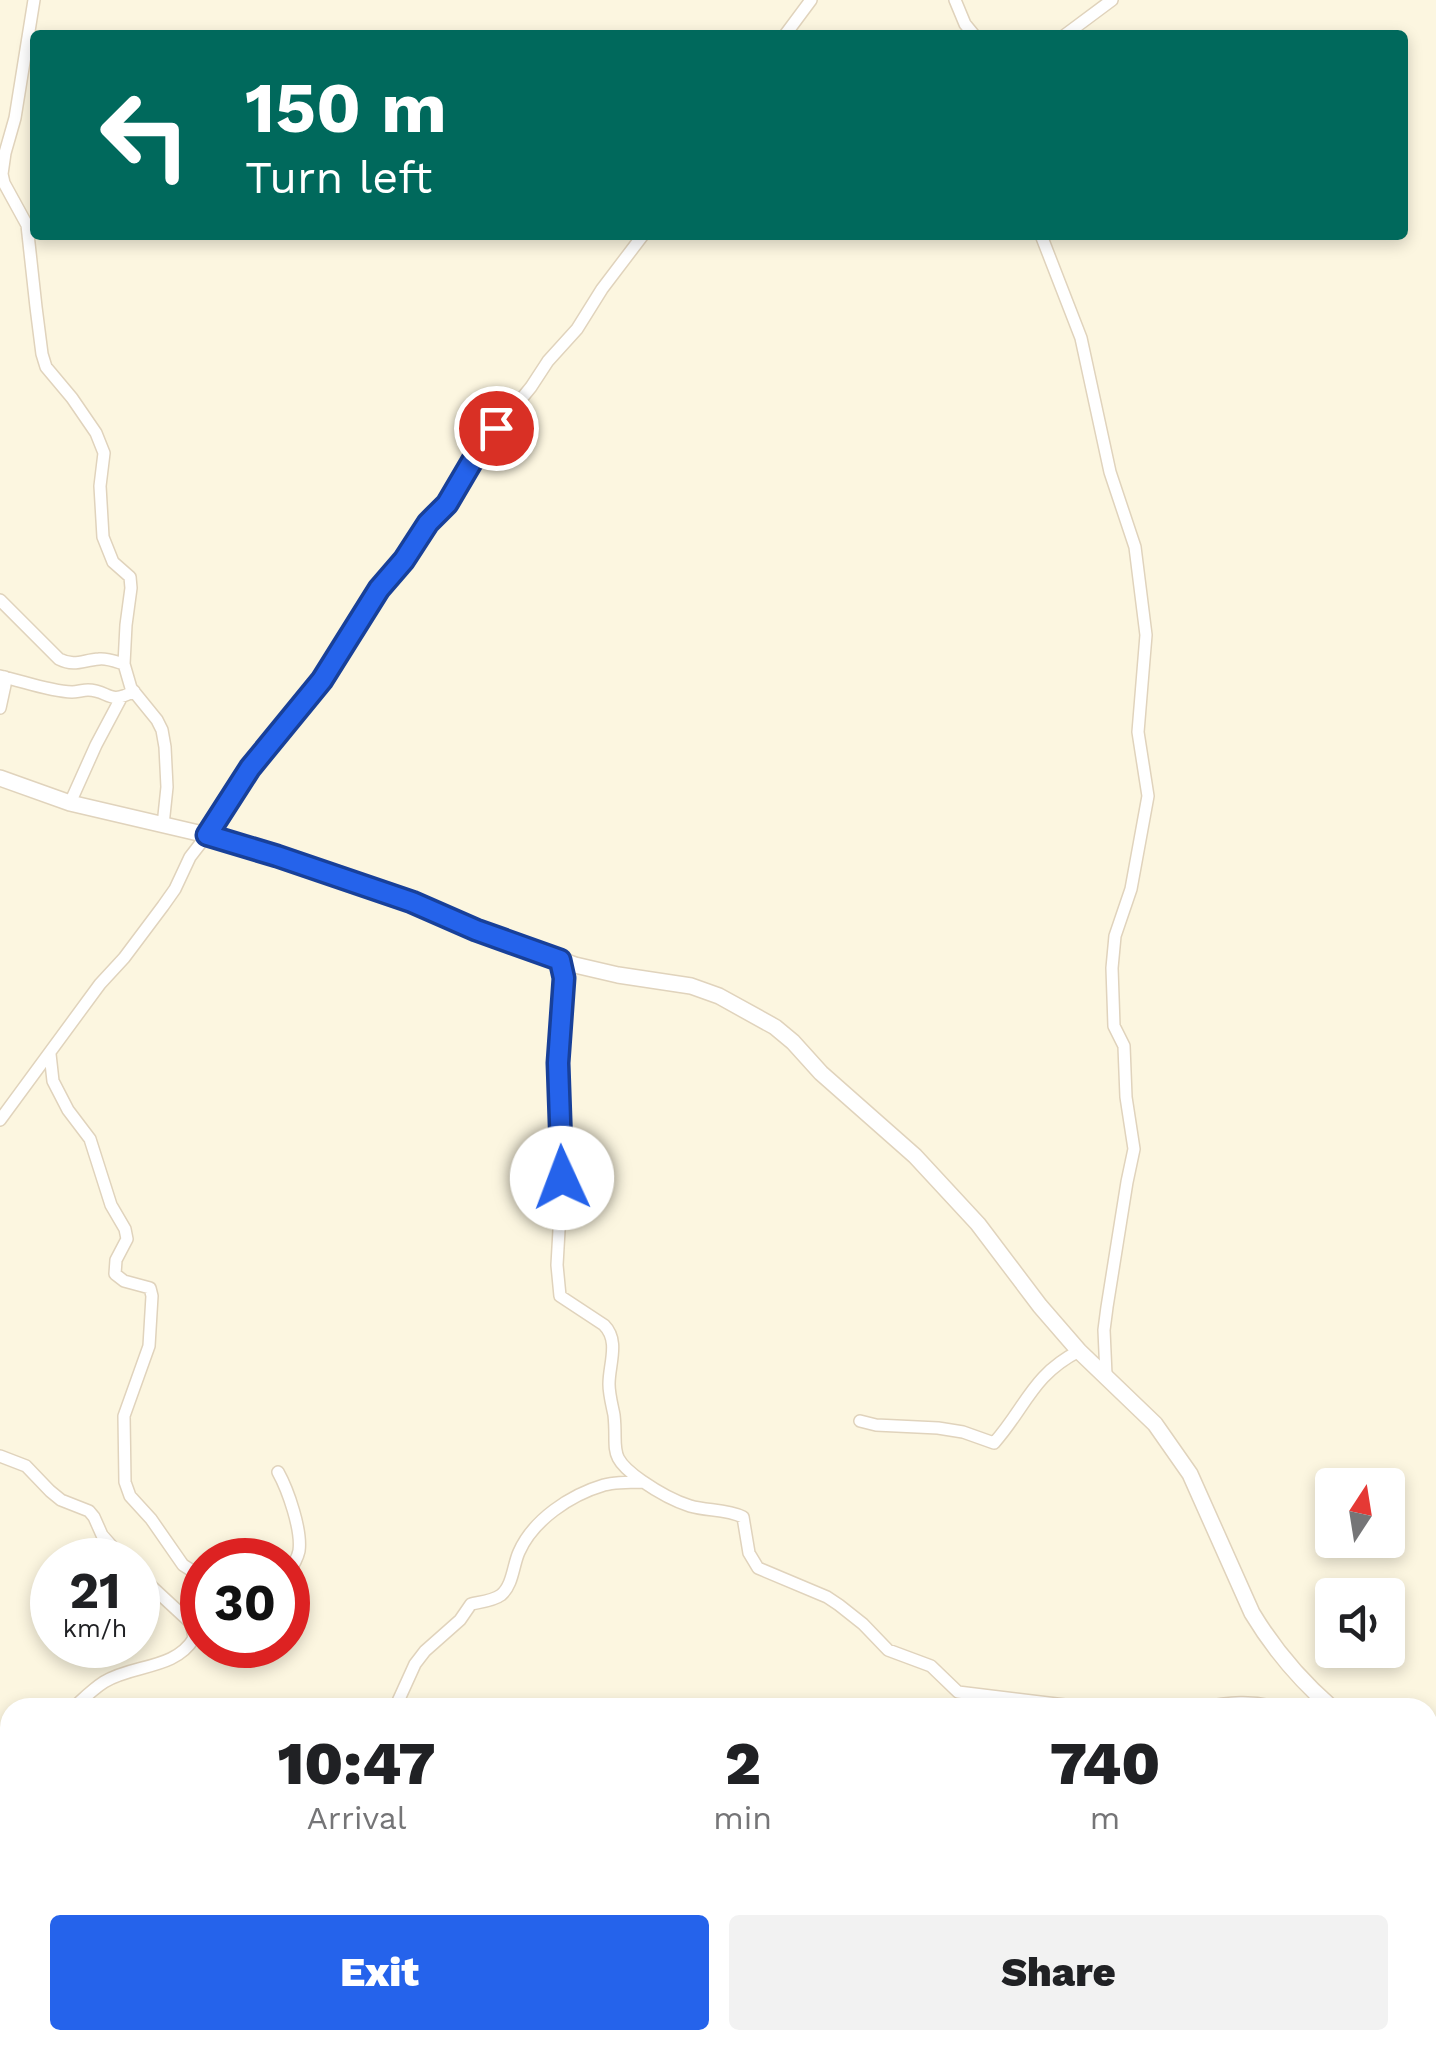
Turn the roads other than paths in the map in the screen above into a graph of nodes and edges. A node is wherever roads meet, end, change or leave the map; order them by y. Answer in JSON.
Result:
{"nodes":[{"id":1,"x":34,"y":0,"type":"edge"},
{"id":2,"x":811,"y":0,"type":"edge"},
{"id":3,"x":956,"y":0,"type":"edge"},
{"id":4,"x":1112,"y":0,"type":"edge"},
{"id":5,"x":789,"y":30,"type":"edge"},
{"id":6,"x":970,"y":30,"type":"edge"},
{"id":7,"x":1072,"y":30,"type":"edge"},
{"id":8,"x":639,"y":240,"type":"edge"},
{"id":9,"x":1044,"y":240,"type":"edge"},
{"id":10,"x":0,"y":600,"type":"edge"},
{"id":11,"x":124,"y":664,"type":"junction"},
{"id":12,"x":2,"y":676,"type":"edge"},
{"id":13,"x":134,"y":692,"type":"junction"},
{"id":14,"x":121,"y":698,"type":"junction"},
{"id":15,"x":0,"y":708,"type":"edge"},
{"id":16,"x":0,"y":778,"type":"edge"},
{"id":17,"x":70,"y":802,"type":"junction"},
{"id":18,"x":163,"y":825,"type":"junction"},
{"id":19,"x":207,"y":835,"type":"junction"},
{"id":20,"x":560,"y":960,"type":"junction"},
{"id":21,"x":50,"y":1054,"type":"junction"},
{"id":22,"x":0,"y":1120,"type":"edge"},
{"id":23,"x":1078,"y":1351,"type":"junction"},
{"id":24,"x":1106,"y":1375,"type":"junction"},
{"id":25,"x":860,"y":1422,"type":"dead end"},
{"id":26,"x":0,"y":1456,"type":"edge"},
{"id":27,"x":278,"y":1472,"type":"dead end"},
{"id":28,"x":644,"y":1482,"type":"junction"},
{"id":29,"x":104,"y":1538,"type":"edge"},
{"id":30,"x":298,"y":1538,"type":"edge"},
{"id":31,"x":180,"y":1561,"type":"edge"},
{"id":32,"x":160,"y":1595,"type":"edge"},
{"id":33,"x":160,"y":1662,"type":"edge"},
{"id":34,"x":136,"y":1668,"type":"edge"},
{"id":35,"x":85,"y":1698,"type":"edge"},
{"id":36,"x":399,"y":1698,"type":"edge"},
{"id":37,"x":1007,"y":1698,"type":"edge"},
{"id":38,"x":1322,"y":1698,"type":"edge"}],
"edges":[{"from":1,"to":11,"type":"street"},
{"from":2,"to":5,"type":"street"},
{"from":3,"to":6,"type":"street"},
{"from":4,"to":7,"type":"street"},
{"from":8,"to":19,"type":"street"},
{"from":9,"to":24,"type":"street"},
{"from":10,"to":11,"type":"street"},
{"from":11,"to":13,"type":"street"},
{"from":12,"to":14,"type":"street"},
{"from":12,"to":15,"type":"street"},
{"from":13,"to":14,"type":"street"},
{"from":13,"to":18,"type":"street"},
{"from":14,"to":17,"type":"street"},
{"from":16,"to":17,"type":"street"},
{"from":17,"to":18,"type":"street"},
{"from":18,"to":19,"type":"street"},
{"from":19,"to":20,"type":"street"},
{"from":19,"to":21,"type":"street"},
{"from":20,"to":23,"type":"street"},
{"from":20,"to":28,"type":"street"},
{"from":21,"to":22,"type":"street"},
{"from":21,"to":31,"type":"street"},
{"from":23,"to":24,"type":"street"},
{"from":23,"to":25,"type":"street"},
{"from":24,"to":38,"type":"street"},
{"from":26,"to":29,"type":"street"},
{"from":27,"to":30,"type":"street"},
{"from":28,"to":36,"type":"street"},
{"from":28,"to":37,"type":"street"},
{"from":32,"to":33,"type":"street"},
{"from":34,"to":35,"type":"street"}]}
